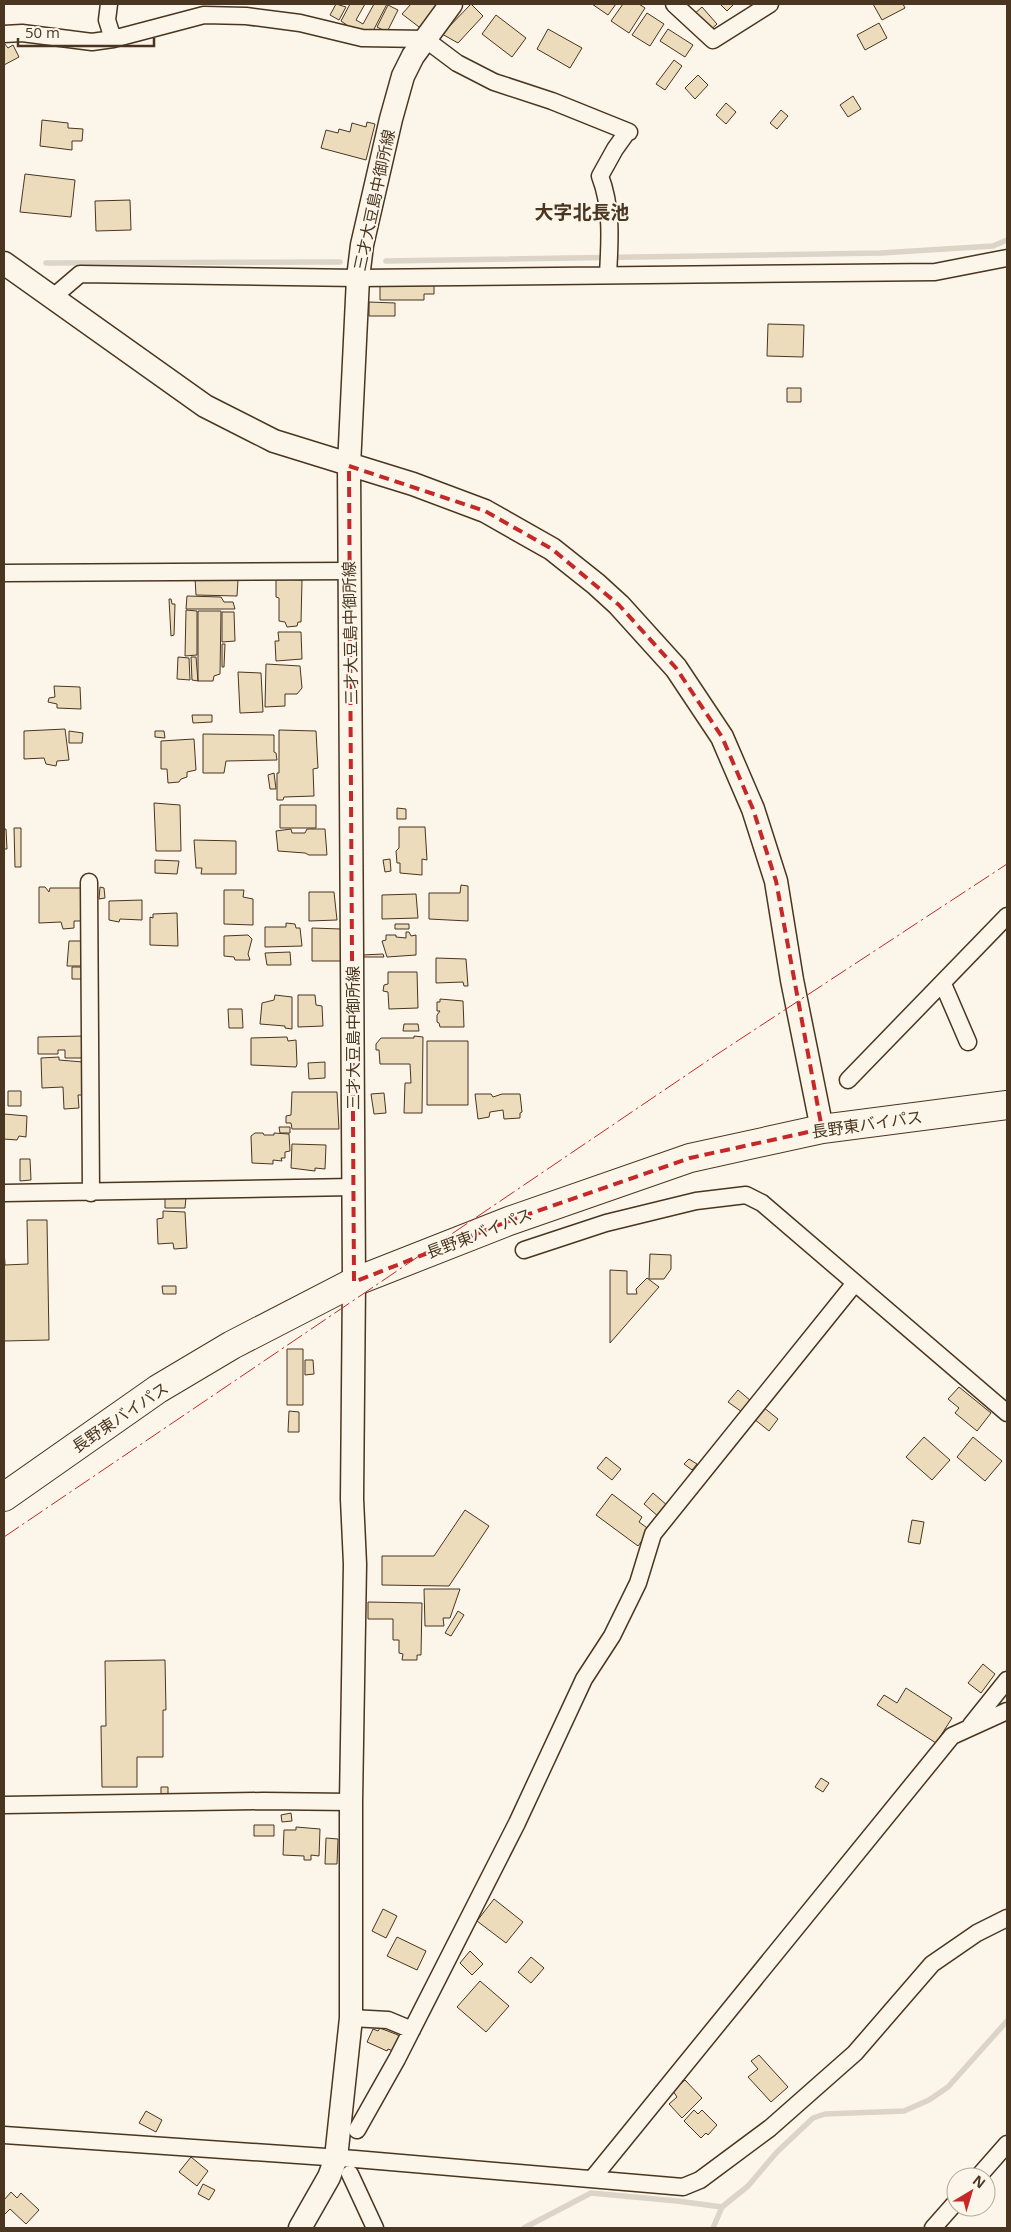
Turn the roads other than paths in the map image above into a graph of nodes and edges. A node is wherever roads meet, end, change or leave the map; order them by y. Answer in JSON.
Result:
{"nodes":[{"id":1,"x":109,"y":4,"type":"edge"},
{"id":2,"x":450,"y":4,"type":"edge"},
{"id":3,"x":674,"y":4,"type":"edge"},
{"id":4,"x":770,"y":4,"type":"edge"},
{"id":5,"x":4,"y":34,"type":"edge"},
{"id":6,"x":113,"y":39,"type":"junction"},
{"id":7,"x":425,"y":39,"type":"junction"},
{"id":8,"x":1007,"y":258,"type":"edge"},
{"id":9,"x":4,"y":263,"type":"edge"},
{"id":10,"x":358,"y":274,"type":"junction"},
{"id":11,"x":608,"y":274,"type":"junction"},
{"id":12,"x":52,"y":298,"type":"junction"},
{"id":13,"x":349,"y":466,"type":"junction"},
{"id":14,"x":349,"y":571,"type":"junction"},
{"id":15,"x":4,"y":573,"type":"edge"},
{"id":16,"x":89,"y":882,"type":"dead end"},
{"id":17,"x":1007,"y":916,"type":"edge"},
{"id":18,"x":943,"y":984,"type":"junction"},
{"id":19,"x":968,"y":1042,"type":"dead end"},
{"id":20,"x":848,"y":1080,"type":"dead end"},
{"id":21,"x":1007,"y":1105,"type":"edge"},
{"id":22,"x":822,"y":1129,"type":"junction"},
{"id":23,"x":353,"y":1187,"type":"junction"},
{"id":24,"x":4,"y":1193,"type":"edge"},
{"id":25,"x":91,"y":1193,"type":"junction"},
{"id":26,"x":524,"y":1250,"type":"dead end"},
{"id":27,"x":354,"y":1282,"type":"junction"},
{"id":28,"x":855,"y":1283,"type":"junction"},
{"id":29,"x":1007,"y":1413,"type":"edge"},
{"id":30,"x":4,"y":1497,"type":"edge"},
{"id":31,"x":1007,"y":1680,"type":"edge"},
{"id":32,"x":1007,"y":1711,"type":"edge"},
{"id":33,"x":968,"y":1728,"type":"junction"},
{"id":34,"x":351,"y":1802,"type":"junction"},
{"id":35,"x":4,"y":1804,"type":"edge"},
{"id":36,"x":1007,"y":1918,"type":"edge"},
{"id":37,"x":351,"y":2018,"type":"junction"},
{"id":38,"x":412,"y":2030,"type":"junction"},
{"id":39,"x":357,"y":2130,"type":"dead end"},
{"id":40,"x":4,"y":2135,"type":"edge"},
{"id":41,"x":1007,"y":2144,"type":"edge"},
{"id":42,"x":343,"y":2166,"type":"junction"},
{"id":43,"x":987,"y":2167,"type":"edge"},
{"id":44,"x":592,"y":2179,"type":"junction"},
{"id":45,"x":946,"y":2213,"type":"edge"},
{"id":46,"x":300,"y":2228,"type":"edge"},
{"id":47,"x":374,"y":2228,"type":"edge"},
{"id":48,"x":933,"y":2228,"type":"edge"}],
"edges":[{"from":1,"to":6,"type":"street"},
{"from":2,"to":7,"type":"street","name":"三才大豆島中御所線"},
{"from":3,"to":4,"type":"street"},
{"from":5,"to":6,"type":"street"},
{"from":6,"to":7,"type":"street"},
{"from":7,"to":10,"type":"street","name":"三才大豆島中御所線"},
{"from":7,"to":11,"type":"street"},
{"from":8,"to":11,"type":"street"},
{"from":9,"to":12,"type":"street"},
{"from":10,"to":11,"type":"street"},
{"from":10,"to":12,"type":"street"},
{"from":10,"to":13,"type":"street","name":"三才大豆島中御所線"},
{"from":12,"to":13,"type":"street"},
{"from":13,"to":14,"type":"street","name":"三才大豆島中御所線"},
{"from":13,"to":22,"type":"street"},
{"from":14,"to":15,"type":"street"},
{"from":14,"to":23,"type":"street","name":"三才大豆島中御所線"},
{"from":16,"to":25,"type":"street"},
{"from":17,"to":18,"type":"street"},
{"from":18,"to":19,"type":"street"},
{"from":18,"to":20,"type":"street"},
{"from":21,"to":22,"type":"highway","name":"長野東バイパス"},
{"from":22,"to":27,"type":"highway","name":"長野東バイパス"},
{"from":23,"to":25,"type":"street"},
{"from":23,"to":27,"type":"street","name":"三才大豆島中御所線"},
{"from":24,"to":25,"type":"street"},
{"from":26,"to":28,"type":"street"},
{"from":27,"to":30,"type":"highway","name":"長野東バイパス"},
{"from":27,"to":34,"type":"street","name":"三才大豆島中御所線"},
{"from":28,"to":29,"type":"street"},
{"from":28,"to":38,"type":"street"},
{"from":31,"to":33,"type":"street"},
{"from":32,"to":33,"type":"street"},
{"from":33,"to":44,"type":"street"},
{"from":34,"to":35,"type":"street"},
{"from":34,"to":37,"type":"street","name":"三才大豆島中御所線"},
{"from":36,"to":44,"type":"street"},
{"from":37,"to":38,"type":"street"},
{"from":37,"to":42,"type":"street","name":"三才大豆島中御所線"},
{"from":38,"to":39,"type":"street"},
{"from":40,"to":42,"type":"street"},
{"from":41,"to":43,"type":"street"},
{"from":42,"to":44,"type":"street"},
{"from":42,"to":46,"type":"street","name":"三才大豆島中御所線"},
{"from":42,"to":47,"type":"street"},
{"from":45,"to":48,"type":"street"}]}
